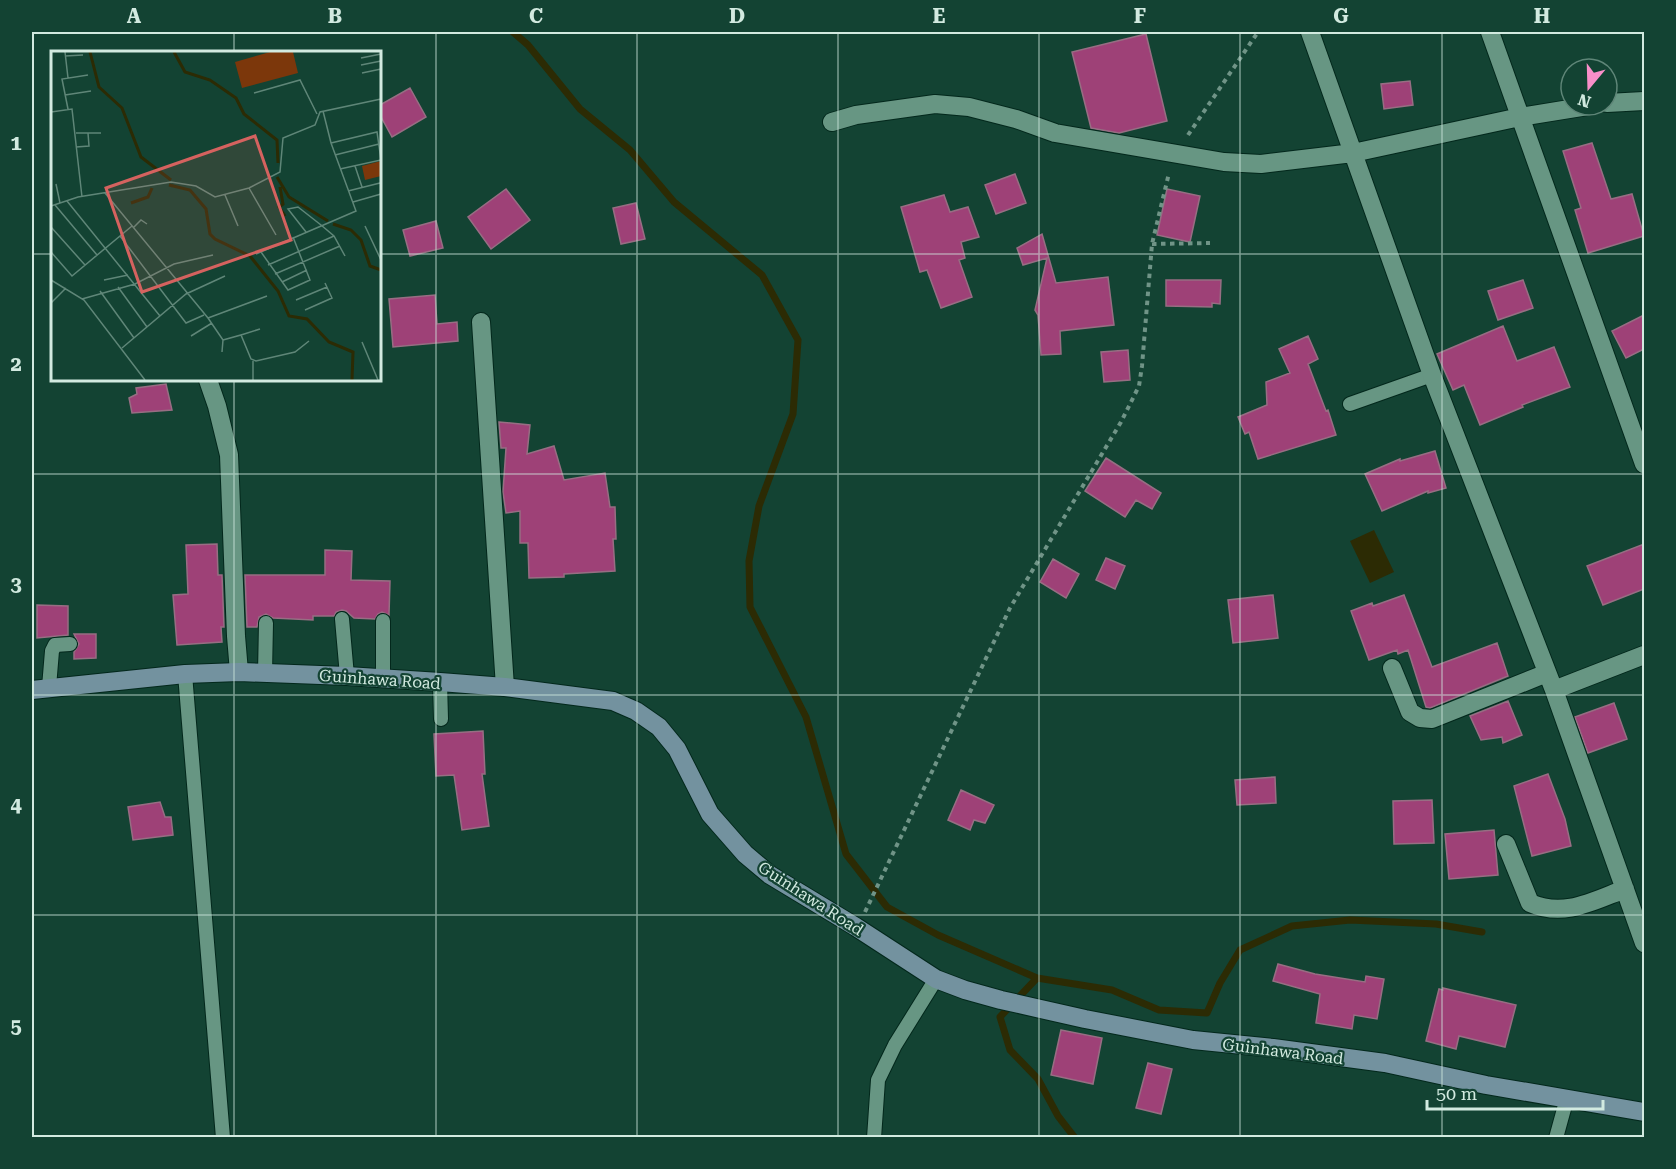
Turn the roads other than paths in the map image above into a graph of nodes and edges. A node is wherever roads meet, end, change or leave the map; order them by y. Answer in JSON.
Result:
{"nodes":[{"id":1,"x":1310,"y":32,"type":"edge"},
{"id":2,"x":1490,"y":32,"type":"edge"},
{"id":3,"x":1644,"y":101,"type":"edge"},
{"id":4,"x":1619,"y":102,"type":"edge"},
{"id":5,"x":1559,"y":111,"type":"edge"},
{"id":6,"x":1520,"y":117,"type":"junction"},
{"id":7,"x":832,"y":122,"type":"dead end"},
{"id":8,"x":1353,"y":153,"type":"junction"},
{"id":9,"x":481,"y":322,"type":"dead end"},
{"id":10,"x":1432,"y":375,"type":"junction"},
{"id":11,"x":208,"y":381,"type":"edge"},
{"id":12,"x":1350,"y":404,"type":"dead end"},
{"id":13,"x":1644,"y":464,"type":"edge"},
{"id":14,"x":342,"y":619,"type":"dead end"},
{"id":15,"x":382,"y":621,"type":"dead end"},
{"id":16,"x":266,"y":623,"type":"dead end"},
{"id":17,"x":70,"y":644,"type":"dead end"},
{"id":18,"x":1644,"y":655,"type":"edge"},
{"id":19,"x":1392,"y":668,"type":"dead end"},
{"id":20,"x":239,"y":672,"type":"junction"},
{"id":21,"x":265,"y":673,"type":"junction"},
{"id":22,"x":184,"y":674,"type":"junction"},
{"id":23,"x":347,"y":676,"type":"junction"},
{"id":24,"x":383,"y":678,"type":"junction"},
{"id":25,"x":440,"y":682,"type":"junction"},
{"id":26,"x":1551,"y":682,"type":"junction"},
{"id":27,"x":505,"y":687,"type":"junction"},
{"id":28,"x":40,"y":688,"type":"edge"},
{"id":29,"x":441,"y":719,"type":"dead end"},
{"id":30,"x":1506,"y":844,"type":"dead end"},
{"id":31,"x":1625,"y":889,"type":"junction"},
{"id":32,"x":1644,"y":944,"type":"edge"},
{"id":33,"x":936,"y":979,"type":"junction"},
{"id":34,"x":1567,"y":1098,"type":"junction"},
{"id":35,"x":1644,"y":1112,"type":"edge"},
{"id":36,"x":223,"y":1137,"type":"edge"},
{"id":37,"x":874,"y":1137,"type":"edge"},
{"id":38,"x":1556,"y":1137,"type":"edge"}],
"edges":[{"from":1,"to":8,"type":"street"},
{"from":2,"to":6,"type":"street"},
{"from":3,"to":4,"type":"street"},
{"from":5,"to":6,"type":"street"},
{"from":6,"to":8,"type":"street"},
{"from":6,"to":13,"type":"street"},
{"from":7,"to":8,"type":"street"},
{"from":8,"to":10,"type":"street"},
{"from":9,"to":27,"type":"street"},
{"from":10,"to":12,"type":"lane"},
{"from":10,"to":26,"type":"street"},
{"from":11,"to":20,"type":"street"},
{"from":14,"to":23,"type":"lane"},
{"from":15,"to":24,"type":"lane"},
{"from":16,"to":21,"type":"lane"},
{"from":17,"to":28,"type":"lane"},
{"from":18,"to":26,"type":"street"},
{"from":19,"to":26,"type":"street"},
{"from":20,"to":21,"type":"street","name":"Guinhawa Road"},
{"from":20,"to":22,"type":"street","name":"Guinhawa Road"},
{"from":21,"to":23,"type":"street","name":"Guinhawa Road"},
{"from":22,"to":28,"type":"street","name":"Guinhawa Road"},
{"from":22,"to":36,"type":"lane"},
{"from":23,"to":24,"type":"street","name":"Guinhawa Road"},
{"from":24,"to":25,"type":"street","name":"Guinhawa Road"},
{"from":25,"to":27,"type":"street","name":"Guinhawa Road"},
{"from":25,"to":29,"type":"lane"},
{"from":26,"to":31,"type":"street"},
{"from":27,"to":33,"type":"street","name":"Guinhawa Road"},
{"from":30,"to":31,"type":"street"},
{"from":31,"to":32,"type":"street"},
{"from":33,"to":34,"type":"street","name":"Guinhawa Road"},
{"from":33,"to":37,"type":"lane"},
{"from":34,"to":35,"type":"street","name":"Guinhawa Road"},
{"from":34,"to":38,"type":"lane"}]}
